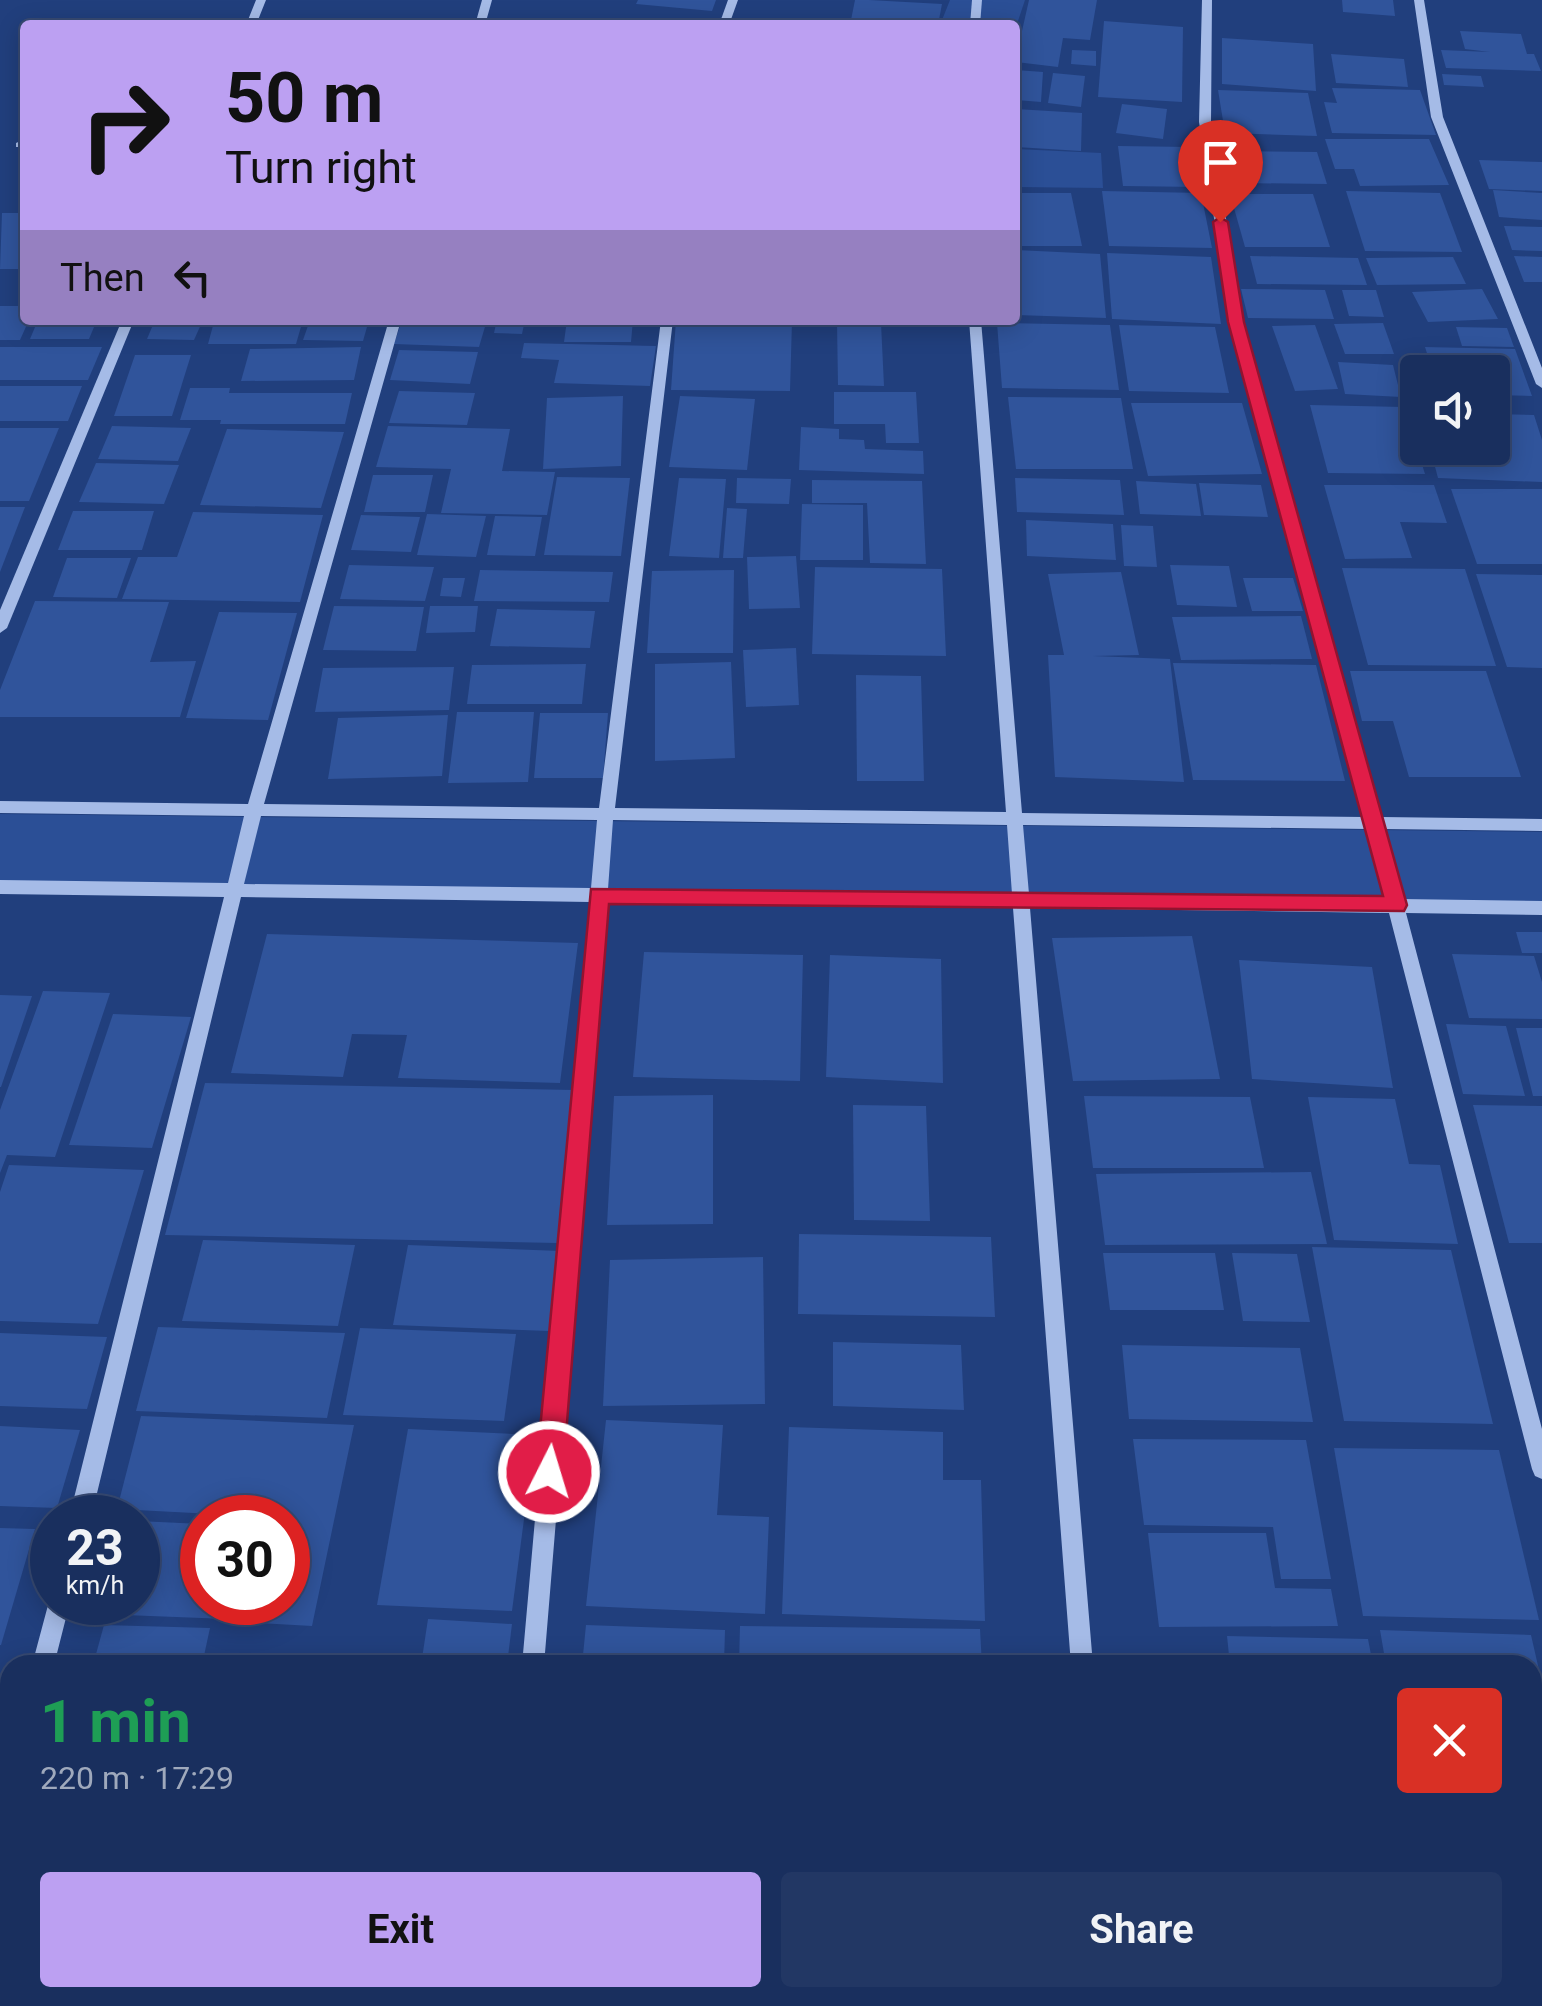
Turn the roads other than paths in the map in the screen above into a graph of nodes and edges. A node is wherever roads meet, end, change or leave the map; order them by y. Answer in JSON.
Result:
{"nodes":[{"id":1,"x":1207,"y":0,"type":"edge"},
{"id":2,"x":1419,"y":0,"type":"edge"},
{"id":3,"x":126,"y":325,"type":"edge"},
{"id":4,"x":394,"y":325,"type":"edge"},
{"id":5,"x":666,"y":325,"type":"edge"},
{"id":6,"x":974,"y":325,"type":"edge"},
{"id":7,"x":1542,"y":384,"type":"edge"},
{"id":8,"x":0,"y":628,"type":"edge"},
{"id":9,"x":0,"y":806,"type":"edge"},
{"id":10,"x":254,"y":810,"type":"junction"},
{"id":11,"x":606,"y":813,"type":"junction"},
{"id":12,"x":1016,"y":818,"type":"junction"},
{"id":13,"x":1374,"y":822,"type":"junction"},
{"id":14,"x":1542,"y":825,"type":"edge"},
{"id":15,"x":0,"y":886,"type":"edge"},
{"id":16,"x":234,"y":890,"type":"junction"},
{"id":17,"x":599,"y":895,"type":"junction"},
{"id":18,"x":1022,"y":901,"type":"junction"},
{"id":19,"x":1396,"y":905,"type":"junction"},
{"id":20,"x":1542,"y":908,"type":"edge"},
{"id":21,"x":1542,"y":1469,"type":"edge"},
{"id":22,"x":86,"y":1495,"type":"edge"},
{"id":23,"x":53,"y":1625,"type":"edge"},
{"id":24,"x":45,"y":1655,"type":"edge"},
{"id":25,"x":534,"y":1655,"type":"edge"},
{"id":26,"x":1081,"y":1655,"type":"edge"}],
"edges":[{"from":1,"to":13,"type":"street"},
{"from":2,"to":7,"type":"street"},
{"from":3,"to":8,"type":"street"},
{"from":4,"to":10,"type":"street"},
{"from":5,"to":11,"type":"street"},
{"from":6,"to":12,"type":"street"},
{"from":9,"to":10,"type":"street"},
{"from":10,"to":11,"type":"street"},
{"from":10,"to":16,"type":"street"},
{"from":11,"to":12,"type":"street"},
{"from":11,"to":17,"type":"street"},
{"from":12,"to":13,"type":"street"},
{"from":12,"to":18,"type":"street"},
{"from":13,"to":14,"type":"street"},
{"from":13,"to":19,"type":"street"},
{"from":15,"to":16,"type":"street"},
{"from":16,"to":17,"type":"street"},
{"from":16,"to":22,"type":"street"},
{"from":17,"to":18,"type":"street"},
{"from":17,"to":25,"type":"street"},
{"from":18,"to":19,"type":"street"},
{"from":18,"to":26,"type":"street"},
{"from":19,"to":20,"type":"street"},
{"from":19,"to":21,"type":"street"},
{"from":23,"to":24,"type":"street"}]}
